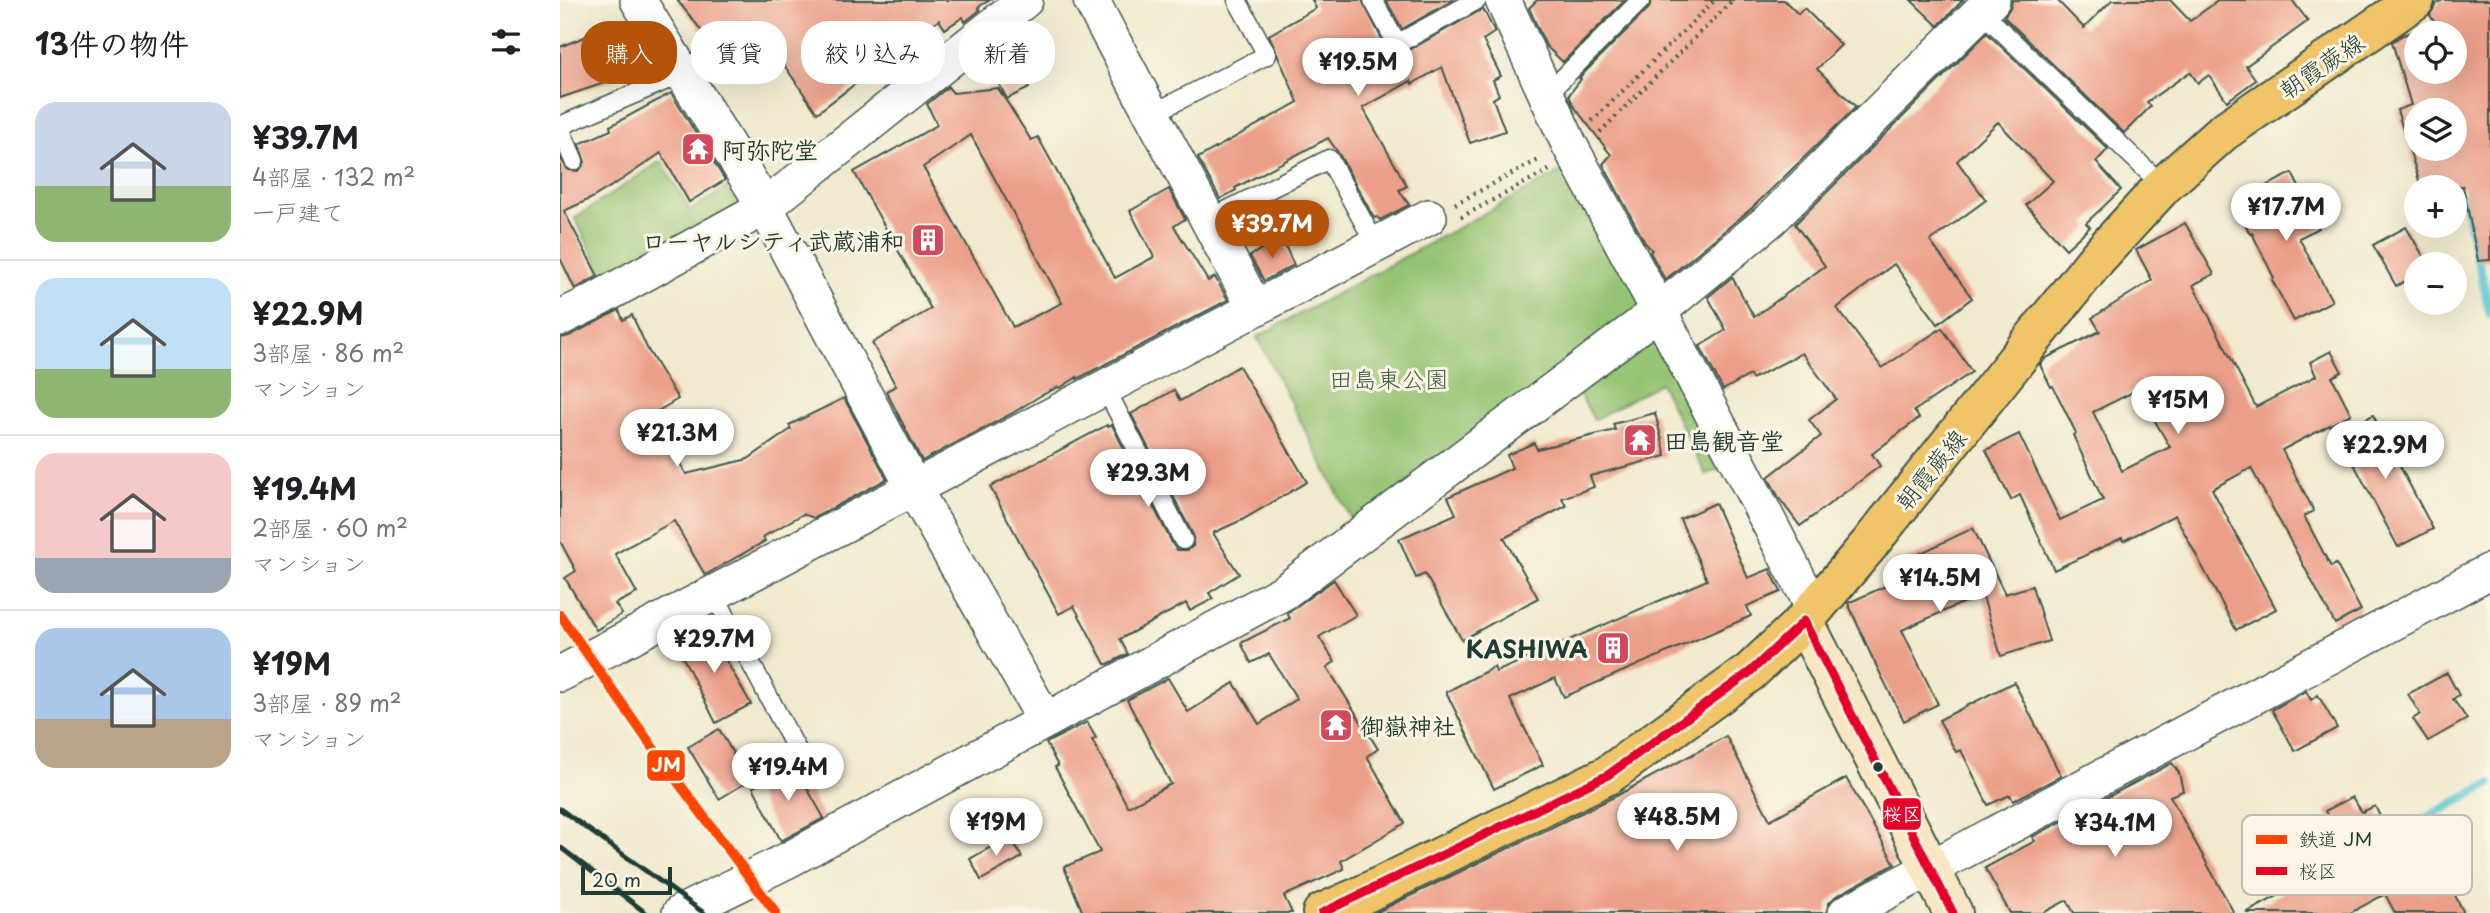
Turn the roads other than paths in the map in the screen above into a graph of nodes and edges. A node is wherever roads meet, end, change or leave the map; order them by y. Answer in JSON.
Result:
{"nodes":[{"id":1,"x":638,"y":0,"type":"edge"},
{"id":2,"x":1025,"y":0,"type":"edge"},
{"id":3,"x":1091,"y":0,"type":"edge"},
{"id":4,"x":1237,"y":0,"type":"edge"},
{"id":5,"x":1373,"y":0,"type":"edge"},
{"id":6,"x":1641,"y":0,"type":"edge"},
{"id":7,"x":2415,"y":0,"type":"edge"},
{"id":8,"x":1502,"y":3,"type":"edge"},
{"id":9,"x":1986,"y":5,"type":"edge"},
{"id":10,"x":683,"y":73,"type":"junction"},
{"id":11,"x":1545,"y":96,"type":"junction"},
{"id":12,"x":1152,"y":114,"type":"junction"},
{"id":13,"x":560,"y":127,"type":"edge"},
{"id":14,"x":574,"y":161,"type":"dead end"},
{"id":15,"x":2163,"y":186,"type":"junction"},
{"id":16,"x":765,"y":207,"type":"junction"},
{"id":17,"x":1429,"y":217,"type":"dead end"},
{"id":18,"x":1208,"y":220,"type":"junction"},
{"id":19,"x":1376,"y":245,"type":"junction"},
{"id":20,"x":1255,"y":308,"type":"junction"},
{"id":21,"x":1659,"y":311,"type":"junction"},
{"id":22,"x":560,"y":318,"type":"edge"},
{"id":23,"x":1105,"y":387,"type":"junction"},
{"id":24,"x":915,"y":489,"type":"junction"},
{"id":25,"x":1183,"y":540,"type":"dead end"},
{"id":26,"x":2490,"y":570,"type":"edge"},
{"id":27,"x":714,"y":594,"type":"junction"},
{"id":28,"x":1809,"y":615,"type":"junction"},
{"id":29,"x":560,"y":674,"type":"edge"},
{"id":30,"x":1045,"y":720,"type":"junction"},
{"id":31,"x":799,"y":754,"type":"dead end"},
{"id":32,"x":1930,"y":868,"type":"junction"},
{"id":33,"x":680,"y":913,"type":"edge"},
{"id":34,"x":1322,"y":913,"type":"edge"},
{"id":35,"x":1846,"y":913,"type":"edge"},
{"id":36,"x":1953,"y":913,"type":"edge"}],
"edges":[{"from":1,"to":10,"type":"street"},
{"from":2,"to":16,"type":"street"},
{"from":3,"to":12,"type":"street"},
{"from":4,"to":12,"type":"lane"},
{"from":5,"to":8,"type":"lane"},
{"from":6,"to":11,"type":"lane"},
{"from":7,"to":15,"type":"main road","name":"朝霞蕨線"},
{"from":8,"to":11,"type":"street"},
{"from":9,"to":15,"type":"lane"},
{"from":9,"to":21,"type":"street"},
{"from":10,"to":13,"type":"lane"},
{"from":10,"to":16,"type":"street"},
{"from":11,"to":21,"type":"street"},
{"from":12,"to":18,"type":"street"},
{"from":13,"to":14,"type":"lane"},
{"from":15,"to":28,"type":"main road","name":"朝霞蕨線"},
{"from":16,"to":22,"type":"street"},
{"from":16,"to":24,"type":"street"},
{"from":17,"to":19,"type":"street"},
{"from":18,"to":19,"type":"lane"},
{"from":18,"to":20,"type":"street"},
{"from":19,"to":20,"type":"street"},
{"from":20,"to":23,"type":"street"},
{"from":21,"to":28,"type":"street"},
{"from":21,"to":30,"type":"street"},
{"from":23,"to":24,"type":"street"},
{"from":23,"to":25,"type":"lane"},
{"from":24,"to":27,"type":"street"},
{"from":24,"to":30,"type":"street"},
{"from":26,"to":32,"type":"street"},
{"from":27,"to":29,"type":"street"},
{"from":27,"to":31,"type":"lane"},
{"from":28,"to":32,"type":"street"},
{"from":28,"to":34,"type":"main road","name":"朝霞蕨線"},
{"from":30,"to":33,"type":"street"},
{"from":32,"to":35,"type":"street"},
{"from":32,"to":36,"type":"street"}]}
